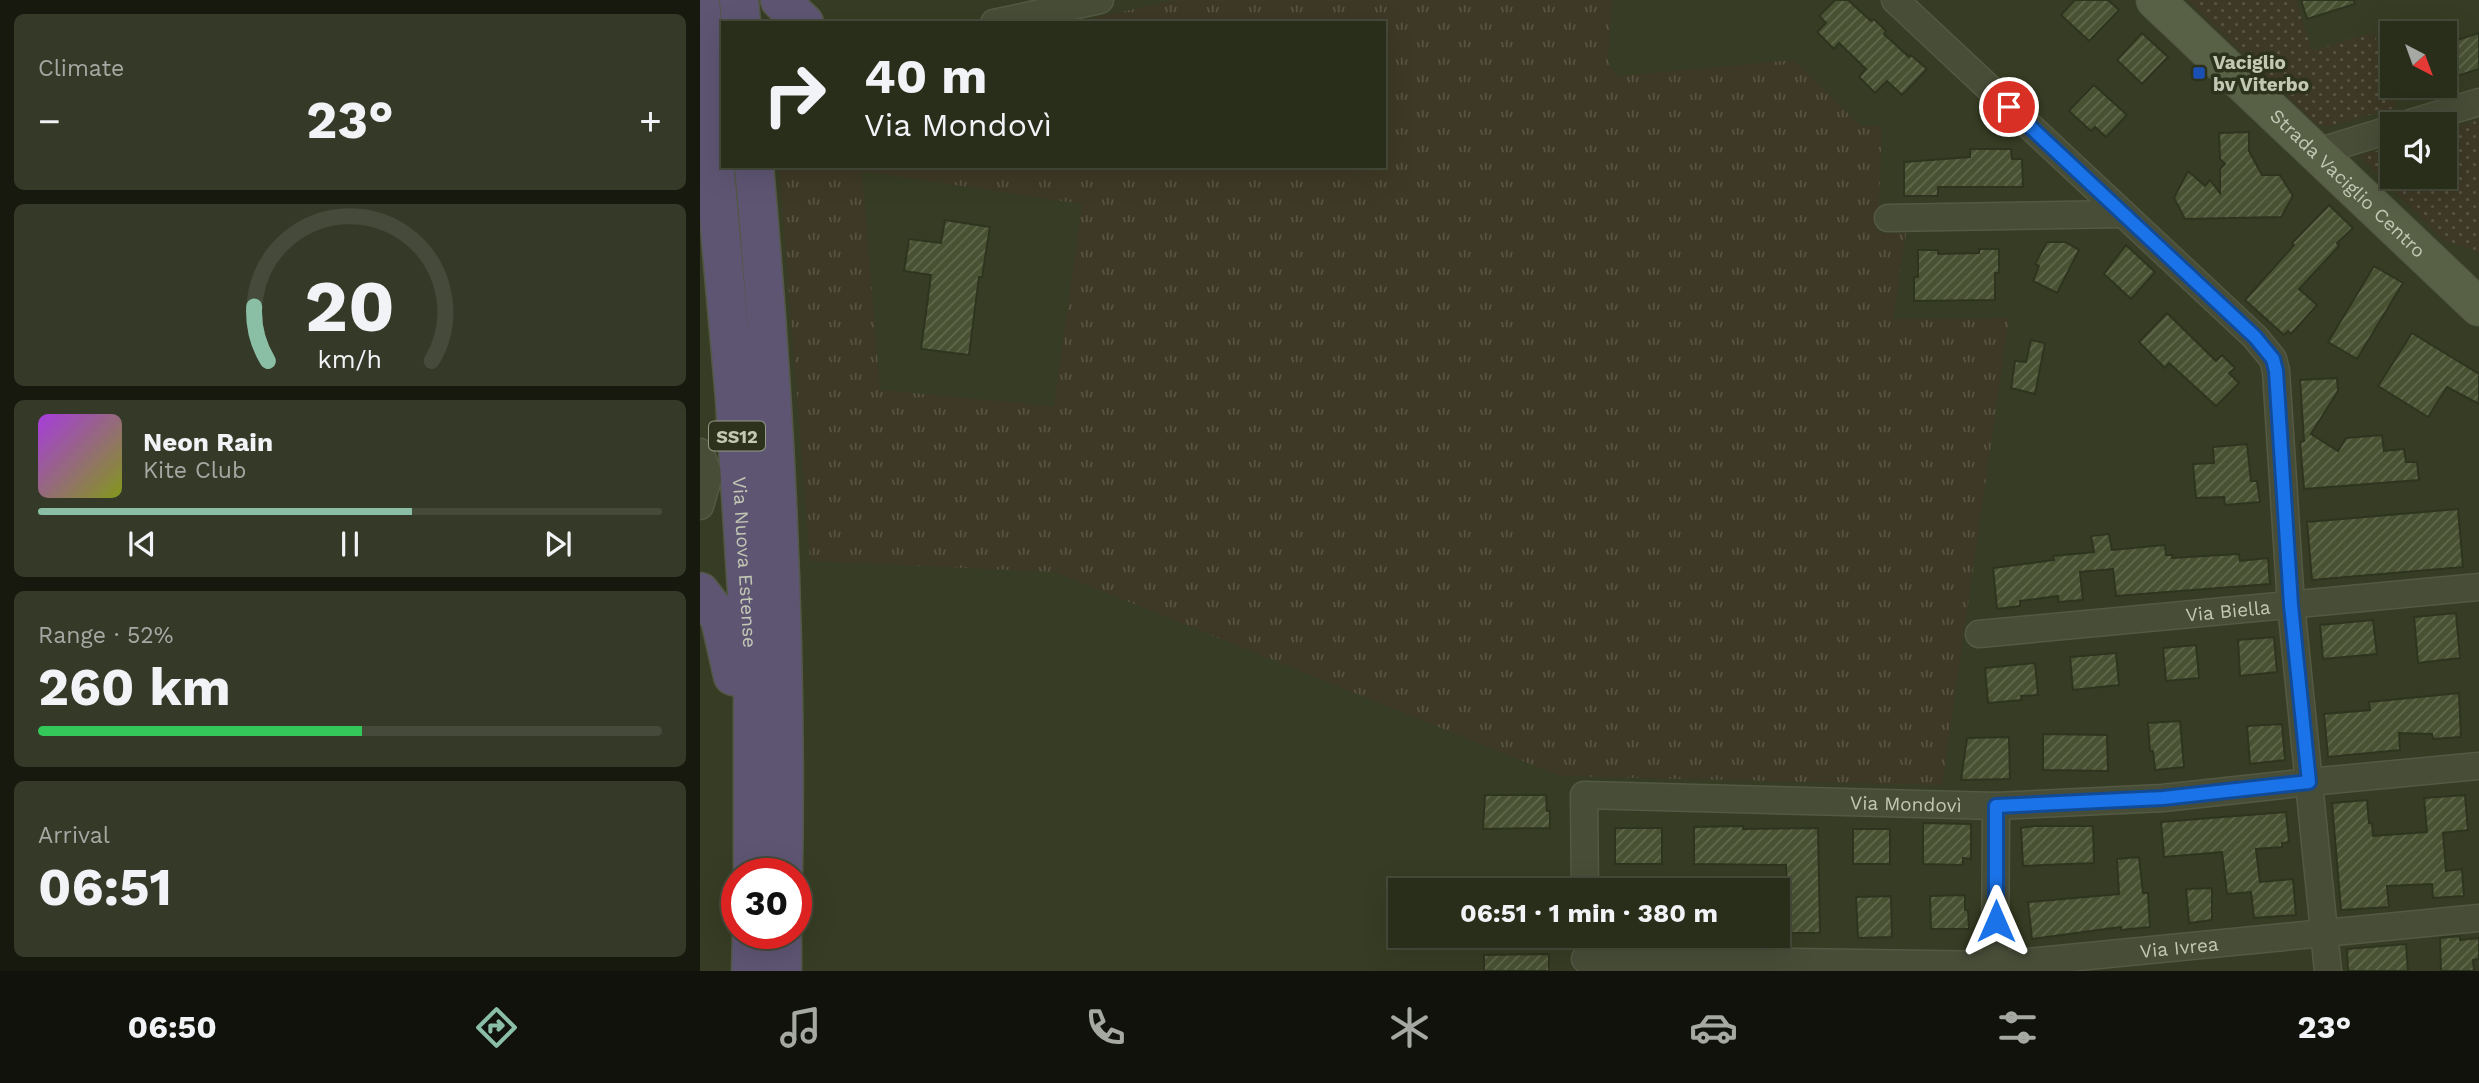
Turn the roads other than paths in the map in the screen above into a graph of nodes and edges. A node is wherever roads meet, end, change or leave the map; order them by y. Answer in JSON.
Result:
{"nodes":[{"id":1,"x":700,"y":0,"type":"edge"},
{"id":2,"x":739,"y":0,"type":"edge"},
{"id":3,"x":780,"y":0,"type":"edge"},
{"id":4,"x":1100,"y":0,"type":"edge"},
{"id":5,"x":1895,"y":0,"type":"edge"},
{"id":6,"x":2155,"y":0,"type":"edge"},
{"id":7,"x":741,"y":21,"type":"edge"},
{"id":8,"x":802,"y":21,"type":"edge"},
{"id":9,"x":1002,"y":21,"type":"edge"},
{"id":10,"x":2479,"y":102,"type":"edge"},
{"id":11,"x":2446,"y":112,"type":"edge"},
{"id":12,"x":2380,"y":133,"type":"edge"},
{"id":13,"x":2317,"y":152,"type":"junction"},
{"id":14,"x":754,"y":168,"type":"edge"},
{"id":15,"x":766,"y":168,"type":"edge"},
{"id":16,"x":758,"y":211,"type":"junction"},
{"id":17,"x":2123,"y":214,"type":"junction"},
{"id":18,"x":1888,"y":218,"type":"dead end"},
{"id":19,"x":2479,"y":307,"type":"edge"},
{"id":20,"x":700,"y":452,"type":"edge"},
{"id":21,"x":700,"y":506,"type":"edge"},
{"id":22,"x":2479,"y":587,"type":"edge"},
{"id":23,"x":700,"y":592,"type":"edge"},
{"id":24,"x":2291,"y":605,"type":"junction"},
{"id":25,"x":1979,"y":634,"type":"dead end"},
{"id":26,"x":2479,"y":766,"type":"edge"},
{"id":27,"x":2309,"y":782,"type":"junction"},
{"id":28,"x":1996,"y":806,"type":"junction"},
{"id":29,"x":737,"y":858,"type":"edge"},
{"id":30,"x":753,"y":858,"type":"edge"},
{"id":31,"x":783,"y":858,"type":"edge"},
{"id":32,"x":1585,"y":878,"type":"edge"},
{"id":33,"x":2479,"y":918,"type":"edge"},
{"id":34,"x":2326,"y":934,"type":"junction"},
{"id":35,"x":752,"y":949,"type":"edge"},
{"id":36,"x":782,"y":949,"type":"edge"},
{"id":37,"x":1585,"y":955,"type":"edge"},
{"id":38,"x":1995,"y":968,"type":"edge"},
{"id":39,"x":751,"y":971,"type":"edge"},
{"id":40,"x":782,"y":971,"type":"edge"},
{"id":41,"x":2328,"y":971,"type":"edge"}],
"edges":[{"from":1,"to":30,"type":"highway","name":"Via Nuova Estense","number":"SS12"},
{"from":2,"to":7,"type":"highway"},
{"from":3,"to":8,"type":"highway"},
{"from":4,"to":9,"type":"street"},
{"from":5,"to":17,"type":"street"},
{"from":6,"to":13,"type":"street","name":"Strada Vaciglio Centro"},
{"from":10,"to":11,"type":"street"},
{"from":12,"to":13,"type":"street"},
{"from":13,"to":19,"type":"street","name":"Strada Vaciglio Centro"},
{"from":14,"to":16,"type":"highway","name":"Via Nuova Estense","number":"SS12"},
{"from":15,"to":16,"type":"highway"},
{"from":16,"to":31,"type":"highway","name":"Via Nuova Estense","number":"SS12"},
{"from":17,"to":18,"type":"street"},
{"from":17,"to":24,"type":"street"},
{"from":20,"to":21,"type":"street"},
{"from":22,"to":24,"type":"street","name":"Via Biella"},
{"from":23,"to":29,"type":"highway"},
{"from":24,"to":25,"type":"street","name":"Via Biella"},
{"from":24,"to":27,"type":"street"},
{"from":26,"to":27,"type":"street","name":"Via Mondovì"},
{"from":27,"to":28,"type":"street","name":"Via Mondovì"},
{"from":27,"to":34,"type":"street"},
{"from":28,"to":32,"type":"street","name":"Via Mondovì"},
{"from":28,"to":38,"type":"street"},
{"from":33,"to":34,"type":"street","name":"Via Ivrea"},
{"from":34,"to":38,"type":"street","name":"Via Ivrea"},
{"from":34,"to":41,"type":"street"},
{"from":35,"to":39,"type":"highway"},
{"from":36,"to":40,"type":"highway"},
{"from":37,"to":38,"type":"street","name":"Via Ivrea"}]}
